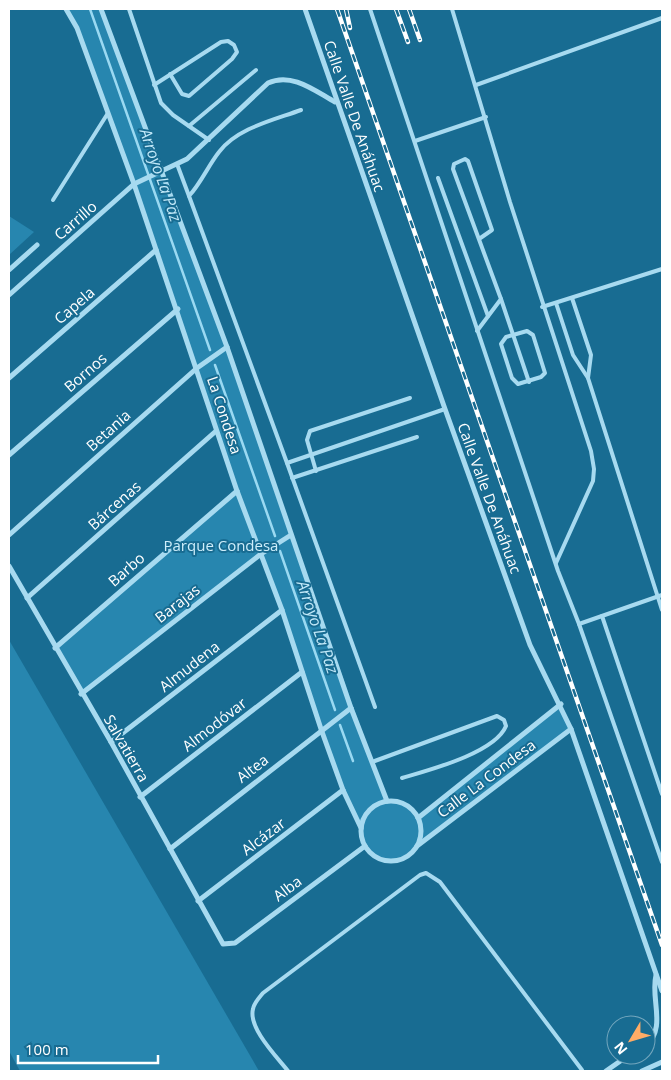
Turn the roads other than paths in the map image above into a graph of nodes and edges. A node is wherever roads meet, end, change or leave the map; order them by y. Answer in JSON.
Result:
{"nodes":[{"id":1,"x":66,"y":9,"type":"edge"},
{"id":2,"x":102,"y":9,"type":"edge"},
{"id":3,"x":128,"y":9,"type":"edge"},
{"id":4,"x":305,"y":9,"type":"edge"},
{"id":5,"x":370,"y":9,"type":"edge"},
{"id":6,"x":452,"y":9,"type":"edge"},
{"id":7,"x":662,"y":18,"type":"edge"},
{"id":8,"x":256,"y":70,"type":"dead end"},
{"id":9,"x":170,"y":74,"type":"junction"},
{"id":10,"x":154,"y":85,"type":"junction"},
{"id":11,"x":476,"y":85,"type":"junction"},
{"id":12,"x":336,"y":102,"type":"junction"},
{"id":13,"x":301,"y":110,"type":"dead end"},
{"id":14,"x":108,"y":113,"type":"junction"},
{"id":15,"x":486,"y":117,"type":"junction"},
{"id":16,"x":189,"y":126,"type":"junction"},
{"id":17,"x":209,"y":140,"type":"junction"},
{"id":18,"x":414,"y":141,"type":"junction"},
{"id":19,"x":177,"y":164,"type":"junction"},
{"id":20,"x":160,"y":172,"type":"junction"},
{"id":21,"x":438,"y":178,"type":"dead end"},
{"id":22,"x":136,"y":183,"type":"junction"},
{"id":23,"x":188,"y":196,"type":"junction"},
{"id":24,"x":53,"y":200,"type":"dead end"},
{"id":25,"x":479,"y":239,"type":"junction"},
{"id":26,"x":37,"y":245,"type":"dead end"},
{"id":27,"x":156,"y":250,"type":"junction"},
{"id":28,"x":662,"y":269,"type":"edge"},
{"id":29,"x":9,"y":270,"type":"edge"},
{"id":30,"x":9,"y":295,"type":"edge"},
{"id":31,"x":572,"y":298,"type":"junction"},
{"id":32,"x":501,"y":299,"type":"junction"},
{"id":33,"x":556,"y":303,"type":"junction"},
{"id":34,"x":542,"y":307,"type":"junction"},
{"id":35,"x":178,"y":309,"type":"junction"},
{"id":36,"x":488,"y":316,"type":"junction"},
{"id":37,"x":477,"y":331,"type":"junction"},
{"id":38,"x":514,"y":335,"type":"junction"},
{"id":39,"x":227,"y":347,"type":"junction"},
{"id":40,"x":197,"y":368,"type":"junction"},
{"id":41,"x":9,"y":378,"type":"edge"},
{"id":42,"x":588,"y":378,"type":"junction"},
{"id":43,"x":529,"y":382,"type":"junction"},
{"id":44,"x":410,"y":398,"type":"dead end"},
{"id":45,"x":445,"y":409,"type":"junction"},
{"id":46,"x":216,"y":431,"type":"junction"},
{"id":47,"x":417,"y":437,"type":"dead end"},
{"id":48,"x":9,"y":455,"type":"edge"},
{"id":49,"x":310,"y":455,"type":"junction"},
{"id":50,"x":287,"y":463,"type":"junction"},
{"id":51,"x":316,"y":471,"type":"junction"},
{"id":52,"x":292,"y":478,"type":"junction"},
{"id":53,"x":237,"y":491,"type":"junction"},
{"id":54,"x":9,"y":535,"type":"edge"},
{"id":55,"x":291,"y":535,"type":"junction"},
{"id":56,"x":261,"y":554,"type":"junction"},
{"id":57,"x":556,"y":563,"type":"junction"},
{"id":58,"x":9,"y":566,"type":"edge"},
{"id":59,"x":660,"y":596,"type":"edge"},
{"id":60,"x":28,"y":598,"type":"junction"},
{"id":61,"x":282,"y":610,"type":"junction"},
{"id":62,"x":662,"y":610,"type":"edge"},
{"id":63,"x":602,"y":616,"type":"junction"},
{"id":64,"x":579,"y":624,"type":"junction"},
{"id":65,"x":54,"y":648,"type":"junction"},
{"id":66,"x":302,"y":672,"type":"junction"},
{"id":67,"x":81,"y":694,"type":"junction"},
{"id":68,"x":561,"y":704,"type":"junction"},
{"id":69,"x":374,"y":707,"type":"dead end"},
{"id":70,"x":351,"y":708,"type":"junction"},
{"id":71,"x":321,"y":729,"type":"junction"},
{"id":72,"x":571,"y":730,"type":"junction"},
{"id":73,"x":111,"y":742,"type":"junction"},
{"id":74,"x":372,"y":762,"type":"junction"},
{"id":75,"x":402,"y":778,"type":"dead end"},
{"id":76,"x":343,"y":790,"type":"junction"},
{"id":77,"x":662,"y":794,"type":"edge"},
{"id":78,"x":140,"y":797,"type":"junction"},
{"id":79,"x":387,"y":801,"type":"junction"},
{"id":80,"x":418,"y":818,"type":"junction"},
{"id":81,"x":361,"y":828,"type":"junction"},
{"id":82,"x":365,"y":846,"type":"junction"},
{"id":83,"x":417,"y":846,"type":"junction"},
{"id":84,"x":170,"y":849,"type":"junction"},
{"id":85,"x":662,"y":862,"type":"edge"},
{"id":86,"x":198,"y":901,"type":"junction"},
{"id":87,"x":223,"y":944,"type":"joint"},
{"id":88,"x":656,"y":974,"type":"junction"},
{"id":89,"x":662,"y":991,"type":"edge"},
{"id":90,"x":656,"y":1032,"type":"edge"},
{"id":91,"x":662,"y":1062,"type":"edge"},
{"id":92,"x":653,"y":1068,"type":"junction"},
{"id":93,"x":662,"y":1068,"type":"edge"},
{"id":94,"x":582,"y":1070,"type":"edge"},
{"id":95,"x":288,"y":1071,"type":"edge"},
{"id":96,"x":642,"y":1071,"type":"edge"}],
"edges":[{"from":1,"to":14,"type":"street","name":"La Condesa"},
{"from":2,"to":20,"type":"street","name":"La Condesa"},
{"from":3,"to":10,"type":"lane"},
{"from":4,"to":12,"type":"street","name":"Calle Valle De Anáhuac"},
{"from":5,"to":18,"type":"lane"},
{"from":6,"to":11,"type":"lane"},
{"from":7,"to":11,"type":"lane"},
{"from":8,"to":16,"type":"lane"},
{"from":9,"to":9,"type":"lane"},
{"from":9,"to":10,"type":"lane"},
{"from":10,"to":16,"type":"lane"},
{"from":11,"to":15,"type":"lane"},
{"from":12,"to":17,"type":"street","name":"Carrillo"},
{"from":12,"to":45,"type":"street","name":"Calle Valle De Anáhuac"},
{"from":13,"to":23,"type":"lane"},
{"from":14,"to":22,"type":"street","name":"La Condesa"},
{"from":14,"to":24,"type":"lane"},
{"from":15,"to":18,"type":"lane"},
{"from":15,"to":34,"type":"lane"},
{"from":16,"to":17,"type":"lane"},
{"from":17,"to":19,"type":"street","name":"Carrillo"},
{"from":18,"to":37,"type":"lane"},
{"from":19,"to":20,"type":"street","name":"Carrillo"},
{"from":19,"to":23,"type":"lane"},
{"from":20,"to":22,"type":"street","name":"Carrillo"},
{"from":20,"to":39,"type":"street","name":"La Condesa"},
{"from":21,"to":36,"type":"lane"},
{"from":22,"to":27,"type":"street","name":"La Condesa"},
{"from":22,"to":30,"type":"street","name":"Carrillo"},
{"from":23,"to":50,"type":"lane"},
{"from":25,"to":25,"type":"lane"},
{"from":25,"to":32,"type":"lane"},
{"from":26,"to":29,"type":"street"},
{"from":27,"to":35,"type":"street","name":"La Condesa"},
{"from":27,"to":41,"type":"street","name":"Capela"},
{"from":28,"to":31,"type":"lane"},
{"from":31,"to":33,"type":"lane"},
{"from":31,"to":42,"type":"lane"},
{"from":32,"to":36,"type":"lane"},
{"from":32,"to":38,"type":"lane"},
{"from":33,"to":34,"type":"lane"},
{"from":33,"to":42,"type":"lane"},
{"from":34,"to":57,"type":"lane"},
{"from":35,"to":40,"type":"street","name":"La Condesa"},
{"from":35,"to":48,"type":"street","name":"Bornos"},
{"from":36,"to":37,"type":"lane"},
{"from":37,"to":57,"type":"lane"},
{"from":38,"to":43,"type":"lane"},
{"from":38,"to":43,"type":"lane"},
{"from":38,"to":43,"type":"lane"},
{"from":39,"to":40,"type":"street","name":"Betania"},
{"from":39,"to":55,"type":"street","name":"La Condesa"},
{"from":40,"to":46,"type":"street","name":"La Condesa"},
{"from":40,"to":54,"type":"street","name":"Betania"},
{"from":42,"to":59,"type":"lane"},
{"from":44,"to":49,"type":"lane"},
{"from":45,"to":49,"type":"lane"},
{"from":45,"to":68,"type":"street","name":"Calle Valle De Anáhuac"},
{"from":46,"to":53,"type":"street","name":"La Condesa"},
{"from":46,"to":60,"type":"street","name":"Bárcenas"},
{"from":47,"to":51,"type":"lane"},
{"from":49,"to":50,"type":"lane"},
{"from":49,"to":51,"type":"lane"},
{"from":50,"to":52,"type":"lane"},
{"from":51,"to":52,"type":"lane"},
{"from":52,"to":69,"type":"lane"},
{"from":53,"to":56,"type":"street","name":"La Condesa"},
{"from":53,"to":65,"type":"street","name":"Barbo"},
{"from":55,"to":56,"type":"street","name":"Barajas"},
{"from":55,"to":70,"type":"street","name":"La Condesa"},
{"from":56,"to":61,"type":"street","name":"La Condesa"},
{"from":56,"to":67,"type":"street","name":"Barajas"},
{"from":57,"to":64,"type":"lane"},
{"from":58,"to":60,"type":"street","name":"Salvatierra"},
{"from":59,"to":62,"type":"lane"},
{"from":59,"to":63,"type":"lane"},
{"from":60,"to":65,"type":"street","name":"Salvatierra"},
{"from":61,"to":66,"type":"street","name":"La Condesa"},
{"from":61,"to":73,"type":"street","name":"Almudena"},
{"from":63,"to":64,"type":"lane"},
{"from":63,"to":77,"type":"lane"},
{"from":64,"to":85,"type":"lane"},
{"from":65,"to":67,"type":"street","name":"Salvatierra"},
{"from":66,"to":71,"type":"street","name":"La Condesa"},
{"from":66,"to":78,"type":"street","name":"Almodóvar"},
{"from":67,"to":73,"type":"street","name":"Salvatierra"},
{"from":68,"to":72,"type":"street","name":"Calle Valle De Anáhuac"},
{"from":68,"to":80,"type":"street","name":"Calle La Condesa"},
{"from":70,"to":71,"type":"street","name":"Altea"},
{"from":70,"to":74,"type":"street","name":"La Condesa"},
{"from":71,"to":76,"type":"street","name":"La Condesa"},
{"from":71,"to":84,"type":"street","name":"Altea"},
{"from":72,"to":83,"type":"street","name":"Calle La Condesa"},
{"from":72,"to":88,"type":"street","name":"Calle Valle De Anáhuac"},
{"from":73,"to":78,"type":"street","name":"Salvatierra"},
{"from":74,"to":75,"type":"lane"},
{"from":74,"to":79,"type":"street","name":"La Condesa"},
{"from":76,"to":81,"type":"street","name":"La Condesa"},
{"from":76,"to":86,"type":"street","name":"Alcázar"},
{"from":78,"to":84,"type":"street","name":"Salvatierra"},
{"from":79,"to":80,"type":"street"},
{"from":79,"to":81,"type":"street"},
{"from":80,"to":83,"type":"street"},
{"from":81,"to":82,"type":"street"},
{"from":82,"to":83,"type":"street"},
{"from":82,"to":87,"type":"street","name":"Alba"},
{"from":84,"to":86,"type":"street","name":"Salvatierra"},
{"from":86,"to":87,"type":"street","name":"Salvatierra"},
{"from":88,"to":89,"type":"street","name":"Calle Valle De Anáhuac"},
{"from":88,"to":90,"type":"street"},
{"from":91,"to":92,"type":"street"},
{"from":92,"to":93,"type":"street"},
{"from":92,"to":96,"type":"street"},
{"from":94,"to":95,"type":"lane"}]}
